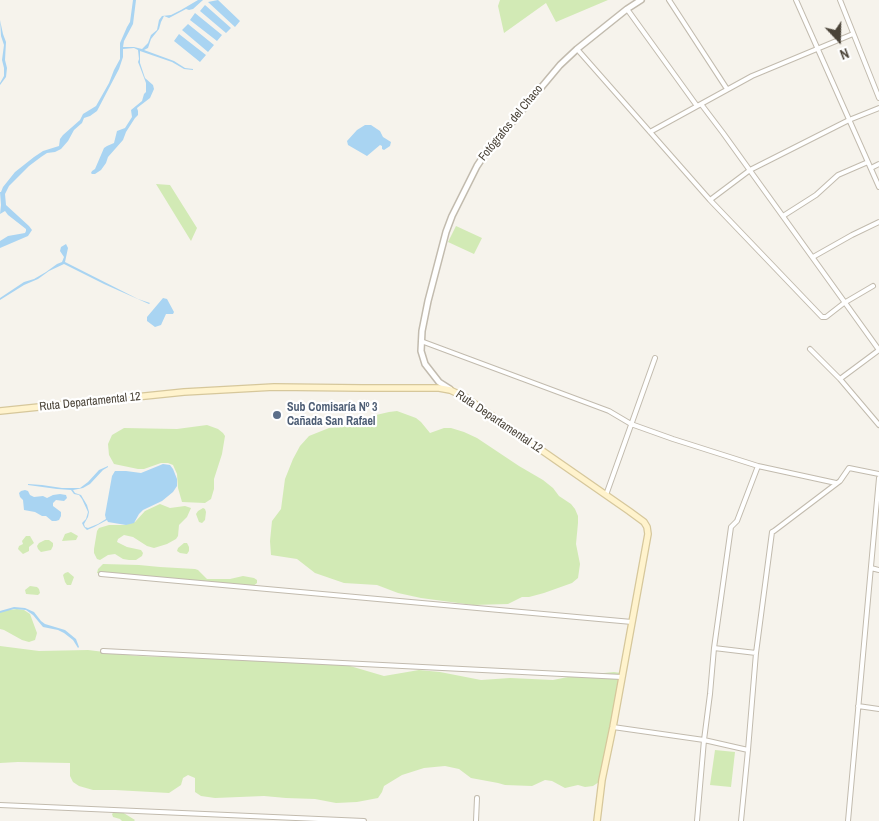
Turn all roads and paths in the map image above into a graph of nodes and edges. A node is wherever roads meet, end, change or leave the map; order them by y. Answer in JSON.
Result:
{"nodes":[{"id":1,"x":641,"y":0,"type":"edge"},
{"id":2,"x":669,"y":0,"type":"edge"},
{"id":3,"x":796,"y":0,"type":"edge"},
{"id":4,"x":840,"y":0,"type":"edge"},
{"id":5,"x":627,"y":9,"type":"junction"},
{"id":6,"x":853,"y":34,"type":"junction"},
{"id":7,"x":577,"y":49,"type":"junction"},
{"id":8,"x":818,"y":49,"type":"junction"},
{"id":9,"x":727,"y":89,"type":"junction"},
{"id":10,"x":879,"y":98,"type":"edge"},
{"id":11,"x":699,"y":105,"type":"junction"},
{"id":12,"x":879,"y":108,"type":"edge"},
{"id":13,"x":849,"y":120,"type":"junction"},
{"id":14,"x":650,"y":132,"type":"junction"},
{"id":15,"x":868,"y":162,"type":"junction"},
{"id":16,"x":879,"y":164,"type":"edge"},
{"id":17,"x":871,"y":168,"type":"junction"},
{"id":18,"x":750,"y":170,"type":"junction"},
{"id":19,"x":879,"y":186,"type":"edge"},
{"id":20,"x":710,"y":200,"type":"junction"},
{"id":21,"x":783,"y":216,"type":"junction"},
{"id":22,"x":879,"y":222,"type":"edge"},
{"id":23,"x":812,"y":257,"type":"junction"},
{"id":24,"x":873,"y":286,"type":"dead end"},
{"id":25,"x":844,"y":303,"type":"junction"},
{"id":26,"x":421,"y":341,"type":"junction"},
{"id":27,"x":810,"y":349,"type":"dead end"},
{"id":28,"x":879,"y":350,"type":"edge"},
{"id":29,"x":656,"y":358,"type":"dead end"},
{"id":30,"x":840,"y":380,"type":"junction"},
{"id":31,"x":450,"y":390,"type":"junction"},
{"id":32,"x":0,"y":411,"type":"edge"},
{"id":33,"x":632,"y":424,"type":"junction"},
{"id":34,"x":879,"y":425,"type":"edge"},
{"id":35,"x":758,"y":466,"type":"junction"},
{"id":36,"x":879,"y":474,"type":"edge"},
{"id":37,"x":879,"y":478,"type":"edge"},
{"id":38,"x":836,"y":483,"type":"junction"},
{"id":39,"x":606,"y":495,"type":"junction"},
{"id":40,"x":871,"y":568,"type":"junction"},
{"id":41,"x":879,"y":570,"type":"edge"},
{"id":42,"x":101,"y":574,"type":"dead end"},
{"id":43,"x":632,"y":622,"type":"junction"},
{"id":44,"x":714,"y":648,"type":"junction"},
{"id":45,"x":103,"y":651,"type":"dead end"},
{"id":46,"x":756,"y":653,"type":"junction"},
{"id":47,"x":622,"y":677,"type":"junction"},
{"id":48,"x":858,"y":706,"type":"junction"},
{"id":49,"x":879,"y":710,"type":"edge"},
{"id":50,"x":613,"y":727,"type":"junction"},
{"id":51,"x":704,"y":740,"type":"junction"},
{"id":52,"x":748,"y":750,"type":"junction"},
{"id":53,"x":477,"y":798,"type":"dead end"},
{"id":54,"x":0,"y":805,"type":"edge"},
{"id":55,"x":364,"y":821,"type":"edge"},
{"id":56,"x":476,"y":821,"type":"edge"},
{"id":57,"x":597,"y":821,"type":"edge"},
{"id":58,"x":697,"y":821,"type":"edge"},
{"id":59,"x":741,"y":821,"type":"edge"},
{"id":60,"x":848,"y":821,"type":"edge"}],
"edges":[{"from":1,"to":5,"type":"street","name":"Fotógrafos del Chaco"},
{"from":2,"to":9,"type":"street"},
{"from":3,"to":8,"type":"street"},
{"from":4,"to":6,"type":"street"},
{"from":5,"to":7,"type":"street","name":"Fotógrafos del Chaco"},
{"from":5,"to":11,"type":"street"},
{"from":6,"to":8,"type":"street"},
{"from":6,"to":10,"type":"street"},
{"from":7,"to":14,"type":"street"},
{"from":7,"to":26,"type":"street","name":"Fotógrafos del Chaco"},
{"from":8,"to":9,"type":"street"},
{"from":8,"to":13,"type":"street"},
{"from":9,"to":11,"type":"street"},
{"from":11,"to":14,"type":"street"},
{"from":11,"to":18,"type":"street"},
{"from":12,"to":13,"type":"street"},
{"from":13,"to":15,"type":"street"},
{"from":13,"to":18,"type":"street"},
{"from":14,"to":20,"type":"street"},
{"from":15,"to":17,"type":"street"},
{"from":15,"to":21,"type":"street"},
{"from":16,"to":17,"type":"street"},
{"from":17,"to":19,"type":"street"},
{"from":18,"to":20,"type":"street"},
{"from":18,"to":21,"type":"street"},
{"from":20,"to":25,"type":"street"},
{"from":21,"to":23,"type":"street"},
{"from":22,"to":23,"type":"street"},
{"from":23,"to":25,"type":"street"},
{"from":24,"to":25,"type":"street"},
{"from":25,"to":28,"type":"street"},
{"from":26,"to":31,"type":"street","name":"Fotógrafos del Chaco"},
{"from":26,"to":33,"type":"street"},
{"from":27,"to":30,"type":"street"},
{"from":28,"to":30,"type":"street"},
{"from":29,"to":33,"type":"street"},
{"from":30,"to":34,"type":"street"},
{"from":31,"to":32,"type":"main road","name":"Ruta Departamental 12"},
{"from":31,"to":39,"type":"main road","name":"Ruta Departamental 12"},
{"from":33,"to":35,"type":"street"},
{"from":33,"to":39,"type":"street"},
{"from":35,"to":38,"type":"street"},
{"from":35,"to":44,"type":"street"},
{"from":36,"to":38,"type":"street"},
{"from":37,"to":40,"type":"street"},
{"from":38,"to":46,"type":"street"},
{"from":39,"to":43,"type":"main road","name":"Ruta Departamental 12"},
{"from":40,"to":41,"type":"street"},
{"from":40,"to":48,"type":"street"},
{"from":42,"to":43,"type":"street"},
{"from":43,"to":47,"type":"main road","name":"Ruta Departamental 12"},
{"from":44,"to":46,"type":"street"},
{"from":44,"to":51,"type":"street"},
{"from":45,"to":47,"type":"street"},
{"from":46,"to":52,"type":"street"},
{"from":47,"to":50,"type":"main road","name":"Ruta Departamental 12"},
{"from":48,"to":49,"type":"street"},
{"from":48,"to":60,"type":"street"},
{"from":50,"to":51,"type":"street"},
{"from":50,"to":57,"type":"main road","name":"Ruta Departamental 12"},
{"from":51,"to":52,"type":"street"},
{"from":51,"to":58,"type":"street"},
{"from":52,"to":59,"type":"street"},
{"from":53,"to":56,"type":"street"},
{"from":54,"to":55,"type":"street"}]}
